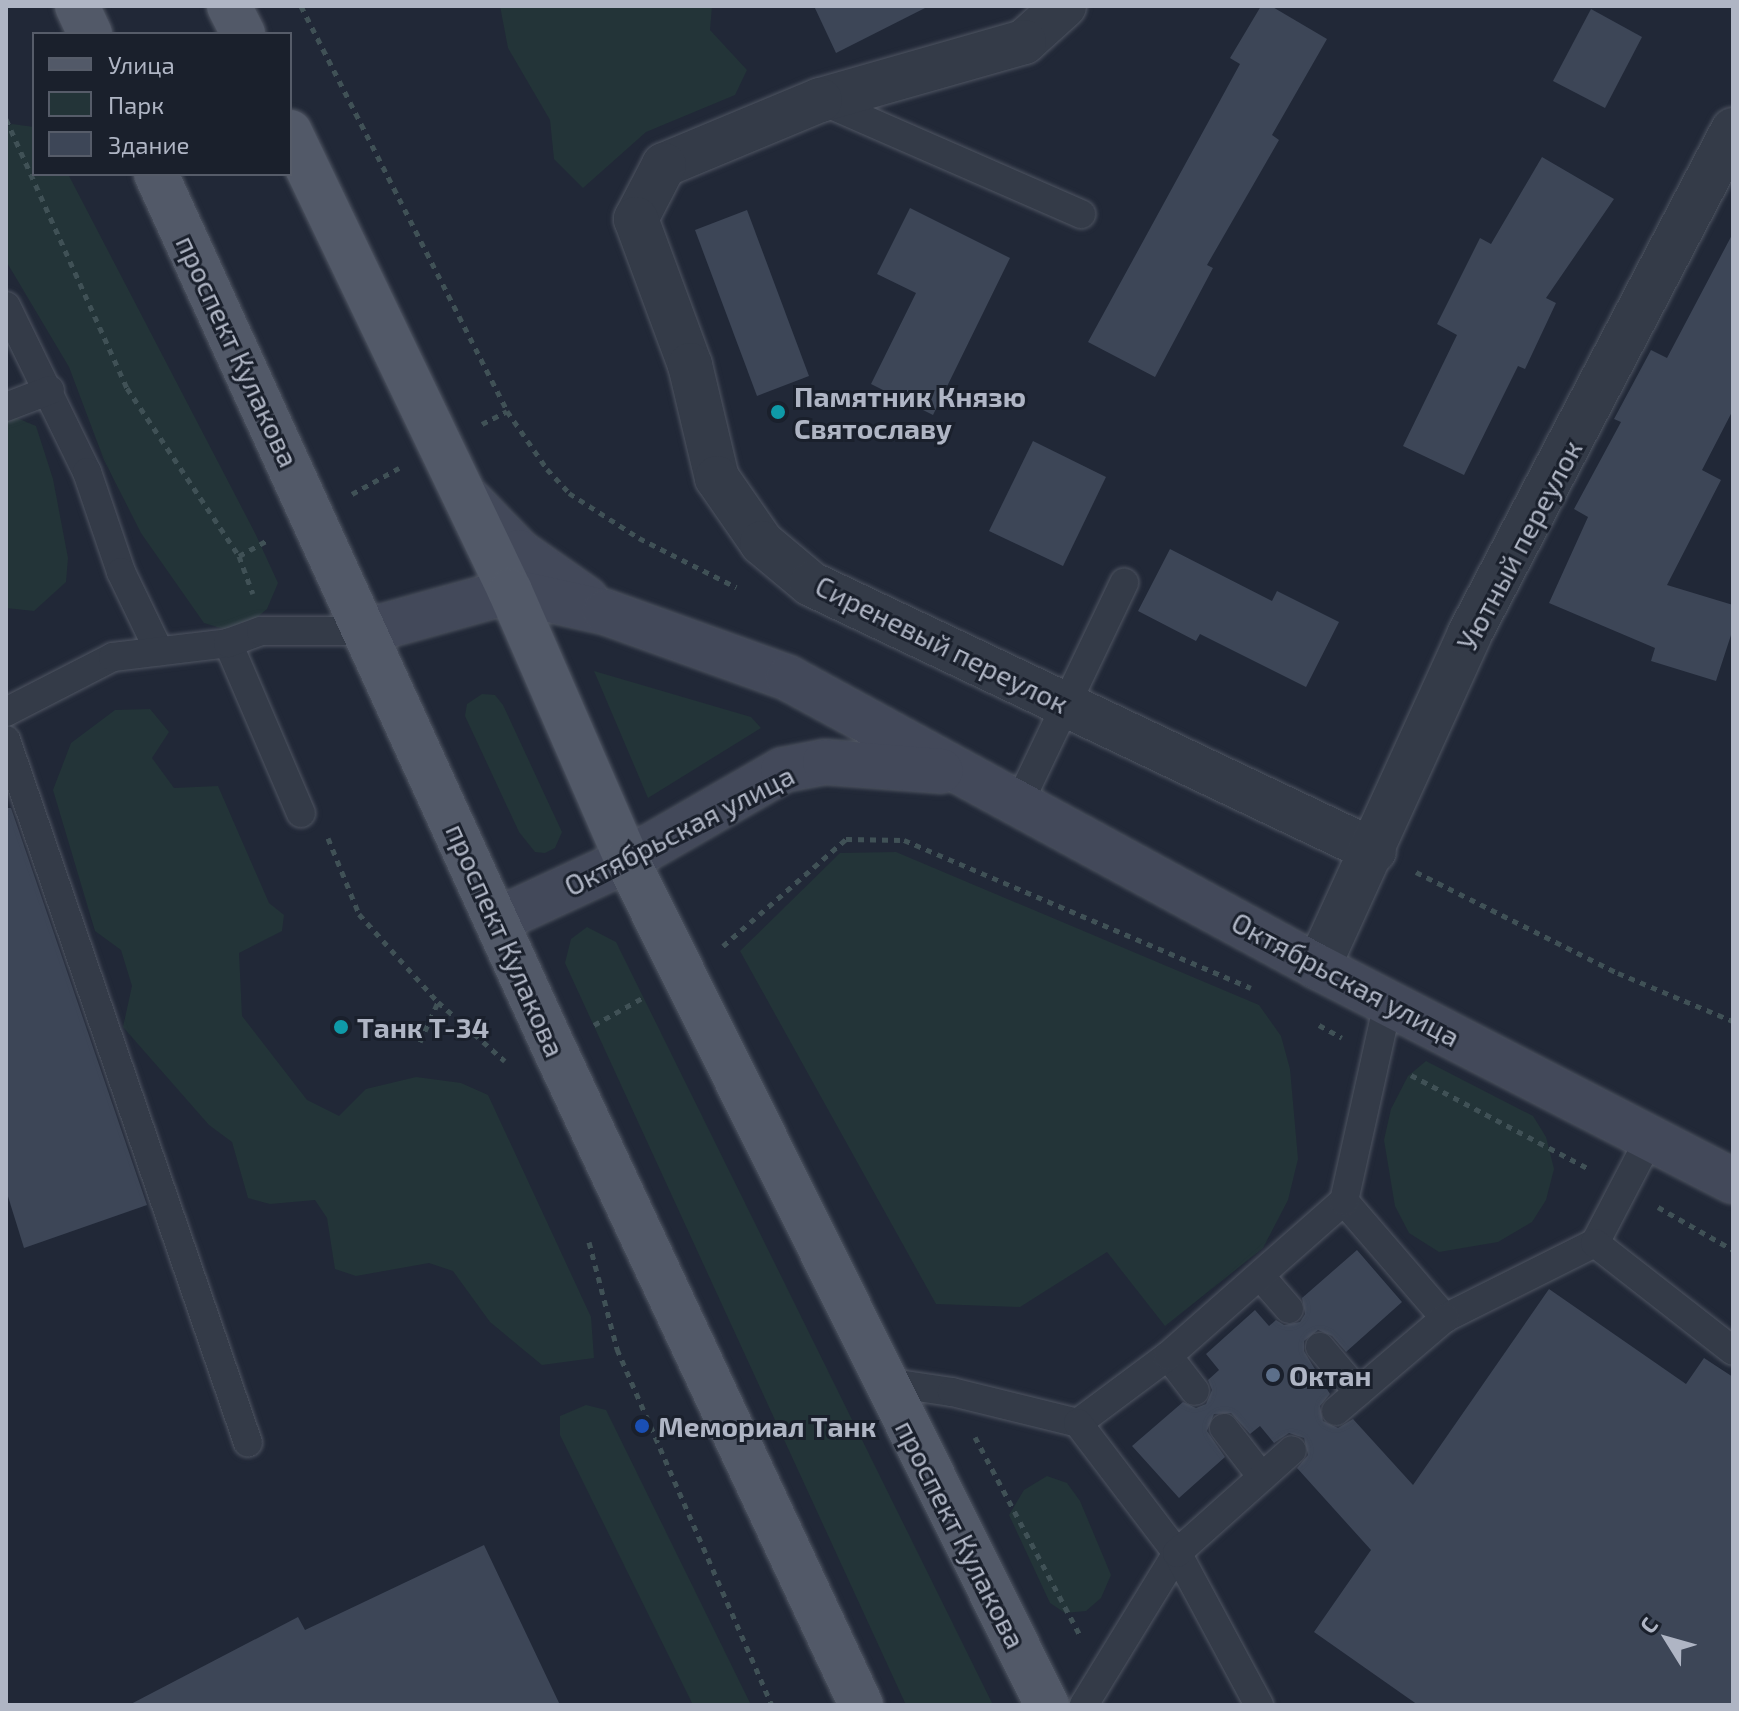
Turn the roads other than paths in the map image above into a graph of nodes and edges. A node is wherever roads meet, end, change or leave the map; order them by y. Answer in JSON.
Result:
{"nodes":[{"id":1,"x":77,"y":6,"type":"edge"},
{"id":2,"x":229,"y":6,"type":"edge"},
{"id":3,"x":1064,"y":6,"type":"edge"},
{"id":4,"x":89,"y":32,"type":"edge"},
{"id":5,"x":242,"y":32,"type":"edge"},
{"id":6,"x":820,"y":100,"type":"junction"},
{"id":7,"x":1733,"y":130,"type":"edge"},
{"id":8,"x":292,"y":136,"type":"edge"},
{"id":9,"x":157,"y":176,"type":"edge"},
{"id":10,"x":1081,"y":214,"type":"dead end"},
{"id":11,"x":6,"y":306,"type":"edge"},
{"id":12,"x":50,"y":390,"type":"junction"},
{"id":13,"x":6,"y":407,"type":"edge"},
{"id":14,"x":464,"y":495,"type":"junction"},
{"id":15,"x":1124,"y":583,"type":"dead end"},
{"id":16,"x":510,"y":591,"type":"junction"},
{"id":17,"x":605,"y":612,"type":"junction"},
{"id":18,"x":367,"y":631,"type":"junction"},
{"id":19,"x":228,"y":643,"type":"junction"},
{"id":20,"x":159,"y":651,"type":"junction"},
{"id":21,"x":10,"y":701,"type":"edge"},
{"id":22,"x":1068,"y":706,"type":"junction"},
{"id":23,"x":6,"y":740,"type":"edge"},
{"id":24,"x":962,"y":773,"type":"junction"},
{"id":25,"x":1020,"y":801,"type":"junction"},
{"id":26,"x":312,"y":820,"type":"road end"},
{"id":27,"x":1374,"y":851,"type":"junction"},
{"id":28,"x":627,"y":860,"type":"junction"},
{"id":29,"x":498,"y":920,"type":"junction"},
{"id":30,"x":1318,"y":967,"type":"junction"},
{"id":31,"x":1388,"y":1002,"type":"junction"},
{"id":32,"x":1650,"y":1138,"type":"junction"},
{"id":33,"x":1733,"y":1181,"type":"edge"},
{"id":34,"x":1344,"y":1201,"type":"junction"},
{"id":35,"x":1595,"y":1243,"type":"junction"},
{"id":36,"x":1262,"y":1278,"type":"junction"},
{"id":37,"x":1289,"y":1309,"type":"dead end"},
{"id":38,"x":1445,"y":1318,"type":"junction"},
{"id":39,"x":1320,"y":1347,"type":"dead end"},
{"id":40,"x":1733,"y":1351,"type":"edge"},
{"id":41,"x":1168,"y":1356,"type":"junction"},
{"id":42,"x":885,"y":1382,"type":"junction"},
{"id":43,"x":1195,"y":1391,"type":"dead end"},
{"id":44,"x":1358,"y":1392,"type":"junction"},
{"id":45,"x":1336,"y":1411,"type":"dead end"},
{"id":46,"x":1078,"y":1423,"type":"junction"},
{"id":47,"x":1224,"y":1428,"type":"dead end"},
{"id":48,"x":248,"y":1443,"type":"dead end"},
{"id":49,"x":1292,"y":1450,"type":"dead end"},
{"id":50,"x":1262,"y":1477,"type":"junction"},
{"id":51,"x":1177,"y":1553,"type":"junction"},
{"id":52,"x":861,"y":1705,"type":"edge"},
{"id":53,"x":1047,"y":1705,"type":"edge"},
{"id":54,"x":1084,"y":1705,"type":"edge"},
{"id":55,"x":1259,"y":1705,"type":"edge"}],
"edges":[{"from":1,"to":4,"type":"main road"},
{"from":2,"to":5,"type":"main road"},
{"from":3,"to":6,"type":"street","name":"Сиреневый переулок"},
{"from":6,"to":10,"type":"lane"},
{"from":6,"to":22,"type":"street","name":"Сиреневый переулок"},
{"from":7,"to":27,"type":"street","name":"Уютный переулок"},
{"from":8,"to":14,"type":"main road","name":"проспект Кулакова"},
{"from":9,"to":18,"type":"main road","name":"проспект Кулакова"},
{"from":11,"to":12,"type":"lane"},
{"from":12,"to":13,"type":"lane"},
{"from":12,"to":20,"type":"lane"},
{"from":14,"to":16,"type":"main road","name":"проспект Кулакова"},
{"from":14,"to":17,"type":"main road","name":"проспект Кулакова"},
{"from":15,"to":22,"type":"lane"},
{"from":16,"to":17,"type":"main road","name":"Октябрьская улица"},
{"from":16,"to":18,"type":"main road","name":"Октябрьская улица"},
{"from":16,"to":28,"type":"main road","name":"проспект Кулакова"},
{"from":17,"to":24,"type":"main road","name":"Октябрьская улица"},
{"from":18,"to":19,"type":"lane"},
{"from":18,"to":29,"type":"main road","name":"проспект Кулакова"},
{"from":19,"to":20,"type":"lane"},
{"from":19,"to":26,"type":"lane"},
{"from":20,"to":21,"type":"lane"},
{"from":22,"to":25,"type":"lane"},
{"from":22,"to":27,"type":"street","name":"Сиреневый переулок"},
{"from":23,"to":48,"type":"lane"},
{"from":24,"to":25,"type":"main road","name":"Октябрьская улица"},
{"from":24,"to":28,"type":"main road","name":"Октябрьская улица"},
{"from":25,"to":30,"type":"main road","name":"Октябрьская улица"},
{"from":27,"to":30,"type":"street","name":"Уютный переулок"},
{"from":28,"to":29,"type":"main road","name":"Октябрьская улица"},
{"from":28,"to":42,"type":"main road","name":"проспект Кулакова"},
{"from":29,"to":52,"type":"main road","name":"проспект Кулакова"},
{"from":30,"to":31,"type":"main road","name":"Октябрьская улица"},
{"from":31,"to":32,"type":"main road","name":"Октябрьская улица"},
{"from":31,"to":34,"type":"lane"},
{"from":32,"to":33,"type":"main road","name":"Октябрьская улица"},
{"from":32,"to":35,"type":"lane"},
{"from":34,"to":36,"type":"lane"},
{"from":34,"to":38,"type":"lane"},
{"from":35,"to":38,"type":"lane"},
{"from":35,"to":40,"type":"lane"},
{"from":36,"to":37,"type":"lane"},
{"from":36,"to":41,"type":"lane"},
{"from":38,"to":44,"type":"lane"},
{"from":39,"to":44,"type":"lane"},
{"from":41,"to":43,"type":"lane"},
{"from":41,"to":46,"type":"lane"},
{"from":42,"to":46,"type":"lane"},
{"from":42,"to":53,"type":"main road","name":"проспект Кулакова"},
{"from":44,"to":45,"type":"lane"},
{"from":46,"to":51,"type":"lane"},
{"from":47,"to":50,"type":"lane"},
{"from":49,"to":50,"type":"lane"},
{"from":50,"to":51,"type":"lane"},
{"from":51,"to":54,"type":"lane"},
{"from":51,"to":55,"type":"lane"}]}
